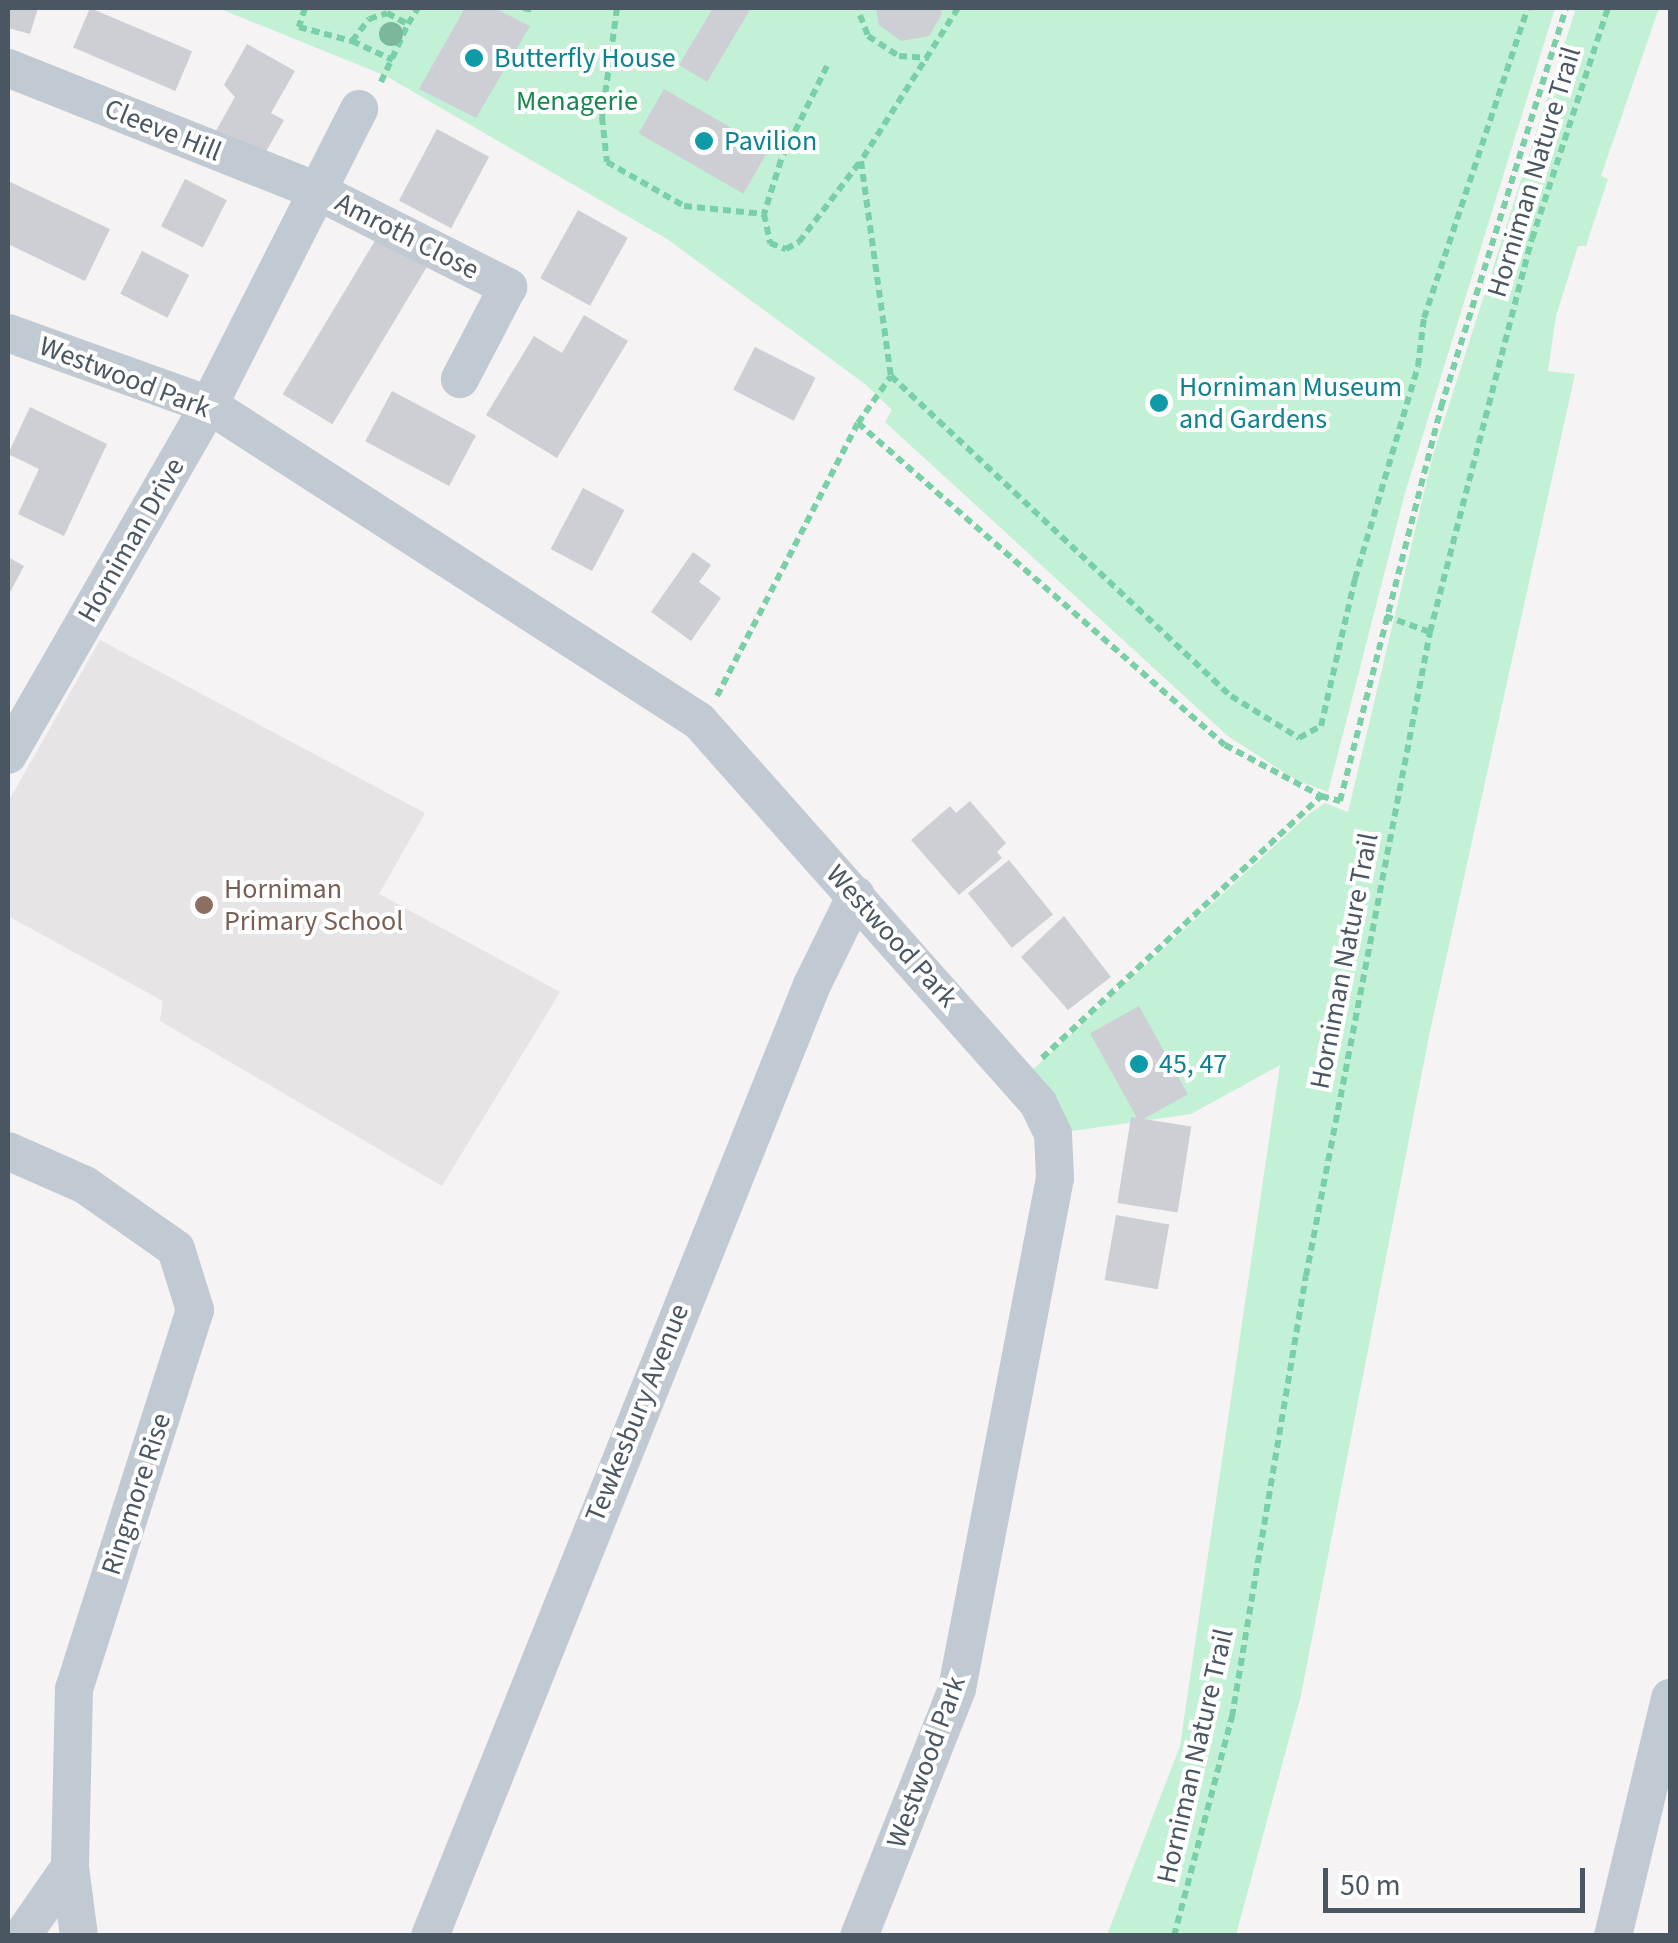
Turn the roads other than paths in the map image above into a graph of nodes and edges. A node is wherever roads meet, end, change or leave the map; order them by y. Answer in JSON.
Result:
{"nodes":[{"id":1,"x":8,"y":68,"type":"edge"},
{"id":2,"x":360,"y":109,"type":"road end"},
{"id":3,"x":319,"y":192,"type":"junction"},
{"id":4,"x":8,"y":333,"type":"edge"},
{"id":5,"x":460,"y":380,"type":"dead end"},
{"id":6,"x":209,"y":405,"type":"junction"},
{"id":7,"x":9,"y":748,"type":"edge"},
{"id":8,"x":856,"y":895,"type":"junction"},
{"id":9,"x":8,"y":1151,"type":"edge"},
{"id":10,"x":1670,"y":1707,"type":"edge"},
{"id":11,"x":70,"y":1867,"type":"junction"},
{"id":12,"x":22,"y":1936,"type":"edge"},
{"id":13,"x":78,"y":1936,"type":"edge"},
{"id":14,"x":430,"y":1936,"type":"edge"},
{"id":15,"x":859,"y":1936,"type":"edge"},
{"id":16,"x":1613,"y":1936,"type":"edge"}],
"edges":[{"from":1,"to":3,"type":"street","name":"Cleeve Hill"},
{"from":2,"to":3,"type":"street","name":"Horniman Drive"},
{"from":3,"to":5,"type":"street","name":"Amroth Close"},
{"from":3,"to":6,"type":"street","name":"Horniman Drive"},
{"from":4,"to":6,"type":"street","name":"Westwood Park"},
{"from":6,"to":7,"type":"street","name":"Horniman Drive"},
{"from":6,"to":8,"type":"street","name":"Westwood Park"},
{"from":8,"to":14,"type":"street","name":"Tewkesbury Avenue"},
{"from":8,"to":15,"type":"street","name":"Westwood Park"},
{"from":9,"to":11,"type":"street","name":"Ringmore Rise"},
{"from":10,"to":16,"type":"street"},
{"from":11,"to":12,"type":"street"},
{"from":11,"to":13,"type":"street","name":"Ringmore Rise"}]}
